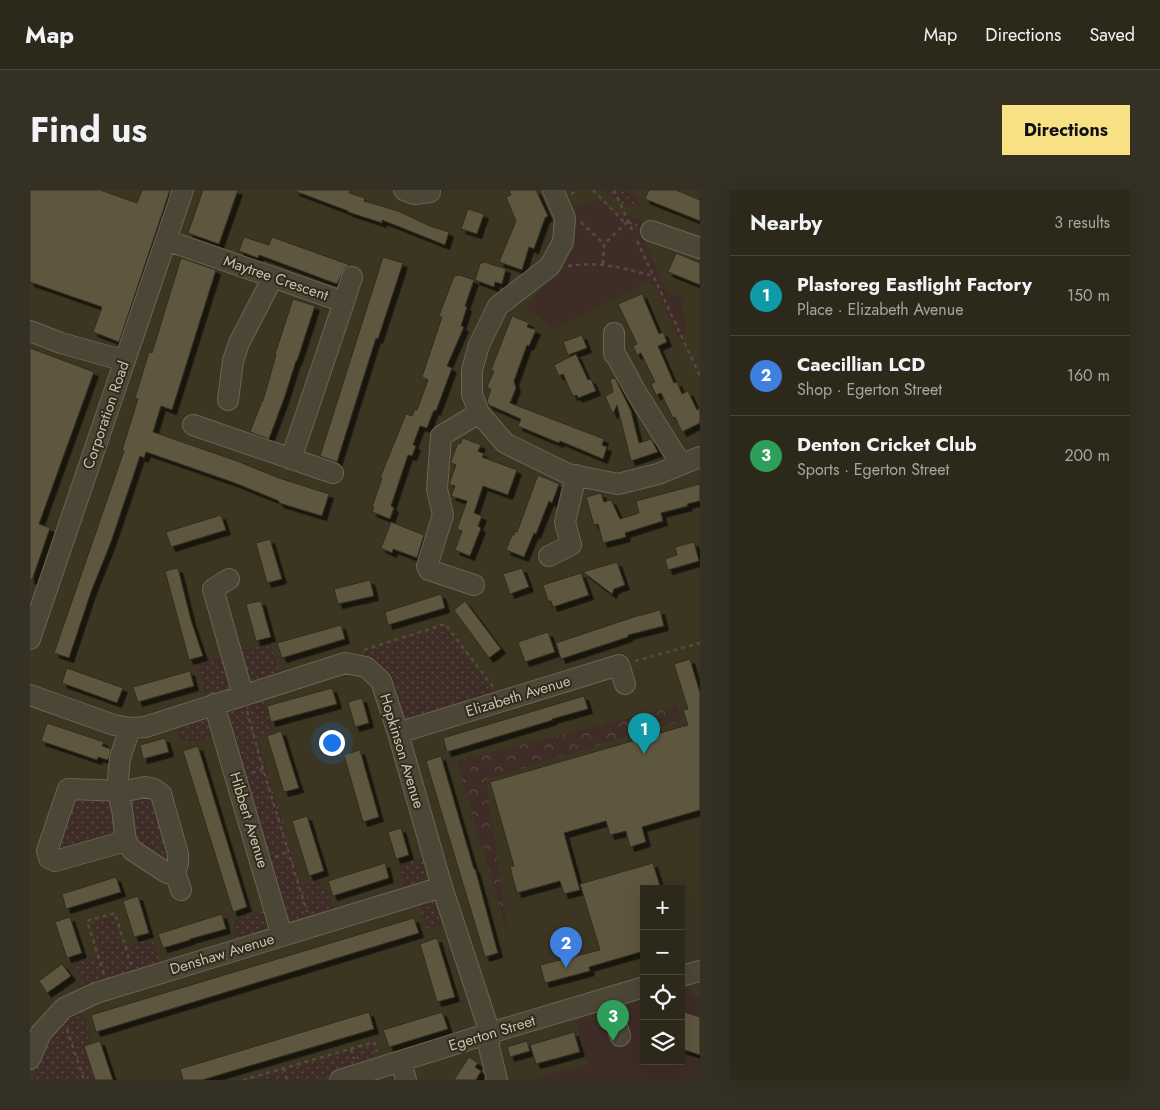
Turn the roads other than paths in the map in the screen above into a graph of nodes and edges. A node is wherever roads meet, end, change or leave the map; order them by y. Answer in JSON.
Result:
{"nodes":[{"id":1,"x":183,"y":190,"type":"edge"},
{"id":2,"x":404,"y":190,"type":"edge"},
{"id":3,"x":430,"y":190,"type":"edge"},
{"id":4,"x":553,"y":190,"type":"edge"},
{"id":5,"x":651,"y":231,"type":"dead end"},
{"id":6,"x":166,"y":240,"type":"junction"},
{"id":7,"x":700,"y":248,"type":"edge"},
{"id":8,"x":273,"y":277,"type":"junction"},
{"id":9,"x":352,"y":277,"type":"dead end"},
{"id":10,"x":344,"y":302,"type":"junction"},
{"id":11,"x":30,"y":332,"type":"edge"},
{"id":12,"x":614,"y":333,"type":"dead end"},
{"id":13,"x":124,"y":361,"type":"junction"},
{"id":14,"x":228,"y":400,"type":"dead end"},
{"id":15,"x":479,"y":413,"type":"junction"},
{"id":16,"x":193,"y":425,"type":"dead end"},
{"id":17,"x":700,"y":457,"type":"edge"},
{"id":18,"x":291,"y":459,"type":"junction"},
{"id":19,"x":681,"y":464,"type":"junction"},
{"id":20,"x":333,"y":473,"type":"dead end"},
{"id":21,"x":576,"y":475,"type":"junction"},
{"id":22,"x":548,"y":556,"type":"dead end"},
{"id":23,"x":230,"y":579,"type":"dead end"},
{"id":24,"x":474,"y":585,"type":"dead end"},
{"id":25,"x":30,"y":639,"type":"edge"},
{"id":26,"x":622,"y":675,"type":"road end"},
{"id":27,"x":30,"y":695,"type":"edge"},
{"id":28,"x":243,"y":695,"type":"junction"},
{"id":29,"x":214,"y":704,"type":"junction"},
{"id":30,"x":130,"y":728,"type":"junction"},
{"id":31,"x":398,"y":732,"type":"junction"},
{"id":32,"x":117,"y":790,"type":"junction"},
{"id":33,"x":126,"y":841,"type":"junction"},
{"id":34,"x":442,"y":887,"type":"junction"},
{"id":35,"x":282,"y":936,"type":"junction"},
{"id":36,"x":700,"y":971,"type":"edge"},
{"id":37,"x":685,"y":975,"type":"edge"},
{"id":38,"x":640,"y":989,"type":"edge"},
{"id":39,"x":608,"y":998,"type":"junction"},
{"id":40,"x":490,"y":1033,"type":"junction"},
{"id":41,"x":620,"y":1036,"type":"dead end"},
{"id":42,"x":30,"y":1059,"type":"edge"},
{"id":43,"x":403,"y":1071,"type":"edge"},
{"id":44,"x":340,"y":1080,"type":"edge"},
{"id":45,"x":497,"y":1080,"type":"edge"}],
"edges":[{"from":1,"to":6,"type":"street","name":"Corporation Road"},
{"from":2,"to":3,"type":"street"},
{"from":4,"to":15,"type":"street"},
{"from":5,"to":7,"type":"street"},
{"from":6,"to":8,"type":"street","name":"Maytree Crescent"},
{"from":6,"to":13,"type":"street","name":"Corporation Road"},
{"from":8,"to":10,"type":"street","name":"Maytree Crescent"},
{"from":8,"to":14,"type":"street"},
{"from":9,"to":10,"type":"street"},
{"from":10,"to":18,"type":"street","name":"Maytree Crescent"},
{"from":11,"to":13,"type":"street"},
{"from":12,"to":19,"type":"street"},
{"from":13,"to":25,"type":"street","name":"Corporation Road"},
{"from":15,"to":21,"type":"street"},
{"from":15,"to":24,"type":"street"},
{"from":16,"to":18,"type":"street"},
{"from":17,"to":19,"type":"street"},
{"from":18,"to":20,"type":"street"},
{"from":19,"to":21,"type":"street"},
{"from":21,"to":22,"type":"street"},
{"from":23,"to":28,"type":"street"},
{"from":26,"to":31,"type":"street","name":"Elizabeth Avenue"},
{"from":27,"to":30,"type":"street"},
{"from":28,"to":29,"type":"street"},
{"from":28,"to":31,"type":"street","name":"Hopkinson Avenue"},
{"from":29,"to":30,"type":"street"},
{"from":29,"to":35,"type":"street","name":"Hibbert Avenue"},
{"from":30,"to":32,"type":"street"},
{"from":31,"to":34,"type":"street","name":"Hopkinson Avenue"},
{"from":32,"to":33,"type":"street"},
{"from":32,"to":33,"type":"street"},
{"from":32,"to":33,"type":"street"},
{"from":34,"to":35,"type":"street","name":"Denshaw Avenue"},
{"from":34,"to":40,"type":"street","name":"Hopkinson Avenue"},
{"from":35,"to":42,"type":"street","name":"Denshaw Avenue"},
{"from":36,"to":37,"type":"street"},
{"from":38,"to":39,"type":"street","name":"Egerton Street"},
{"from":39,"to":40,"type":"street","name":"Egerton Street"},
{"from":39,"to":41,"type":"street"},
{"from":40,"to":43,"type":"street","name":"Egerton Street"},
{"from":40,"to":45,"type":"street","name":"Hopkinson Avenue"},
{"from":43,"to":44,"type":"street","name":"Egerton Street"}]}
